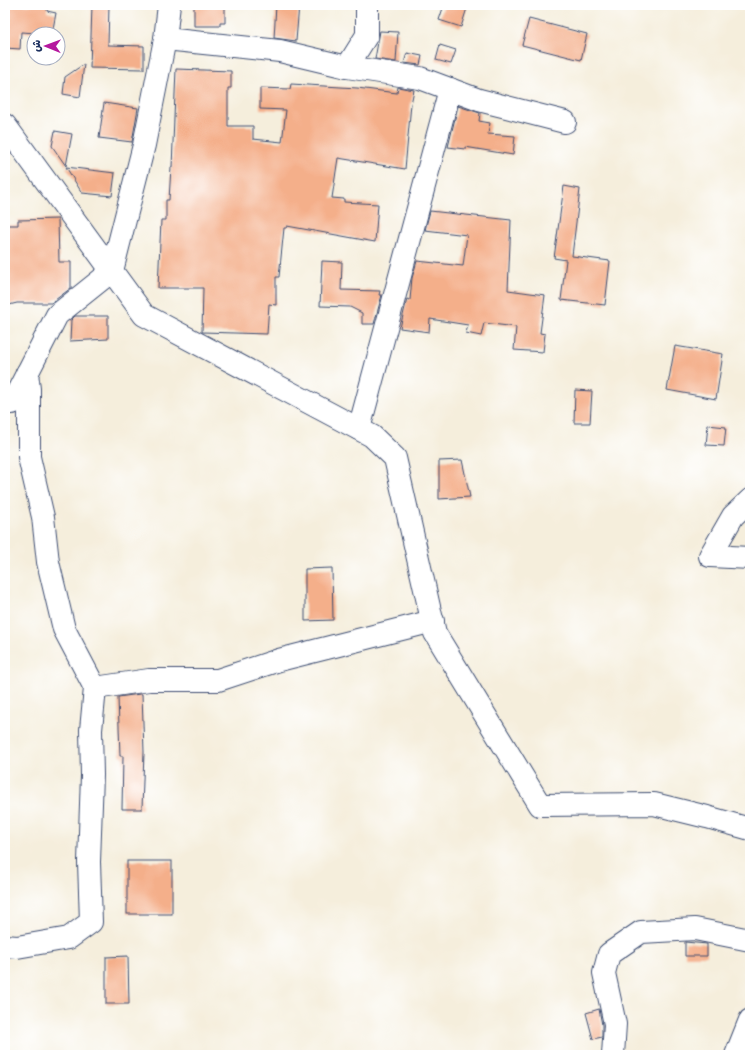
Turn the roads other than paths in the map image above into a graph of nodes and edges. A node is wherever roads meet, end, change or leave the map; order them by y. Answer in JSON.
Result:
{"nodes":[{"id":1,"x":169,"y":5,"type":"edge"},
{"id":2,"x":367,"y":5,"type":"edge"},
{"id":3,"x":165,"y":39,"type":"junction"},
{"id":4,"x":348,"y":67,"type":"junction"},
{"id":5,"x":450,"y":89,"type":"junction"},
{"id":6,"x":565,"y":122,"type":"dead end"},
{"id":7,"x":5,"y":125,"type":"edge"},
{"id":8,"x":112,"y":271,"type":"junction"},
{"id":9,"x":27,"y":373,"type":"junction"},
{"id":10,"x":5,"y":403,"type":"edge"},
{"id":11,"x":359,"y":429,"type":"junction"},
{"id":12,"x":750,"y":500,"type":"edge"},
{"id":13,"x":750,"y":558,"type":"edge"},
{"id":14,"x":433,"y":620,"type":"junction"},
{"id":15,"x":95,"y":688,"type":"junction"},
{"id":16,"x":750,"y":830,"type":"edge"},
{"id":17,"x":750,"y":940,"type":"edge"},
{"id":18,"x":5,"y":946,"type":"edge"},
{"id":19,"x":750,"y":1020,"type":"edge"},
{"id":20,"x":613,"y":1055,"type":"edge"},
{"id":21,"x":736,"y":1055,"type":"edge"}],
"edges":[{"from":1,"to":3,"type":"street"},
{"from":2,"to":4,"type":"street"},
{"from":3,"to":4,"type":"street"},
{"from":3,"to":8,"type":"street"},
{"from":4,"to":5,"type":"street"},
{"from":5,"to":6,"type":"street"},
{"from":5,"to":11,"type":"street"},
{"from":7,"to":8,"type":"street"},
{"from":8,"to":9,"type":"street"},
{"from":8,"to":11,"type":"street"},
{"from":9,"to":10,"type":"street"},
{"from":9,"to":15,"type":"street"},
{"from":11,"to":14,"type":"street"},
{"from":12,"to":13,"type":"street"},
{"from":14,"to":15,"type":"street"},
{"from":14,"to":16,"type":"street"},
{"from":15,"to":18,"type":"street"},
{"from":17,"to":20,"type":"street"},
{"from":19,"to":21,"type":"street"}]}
